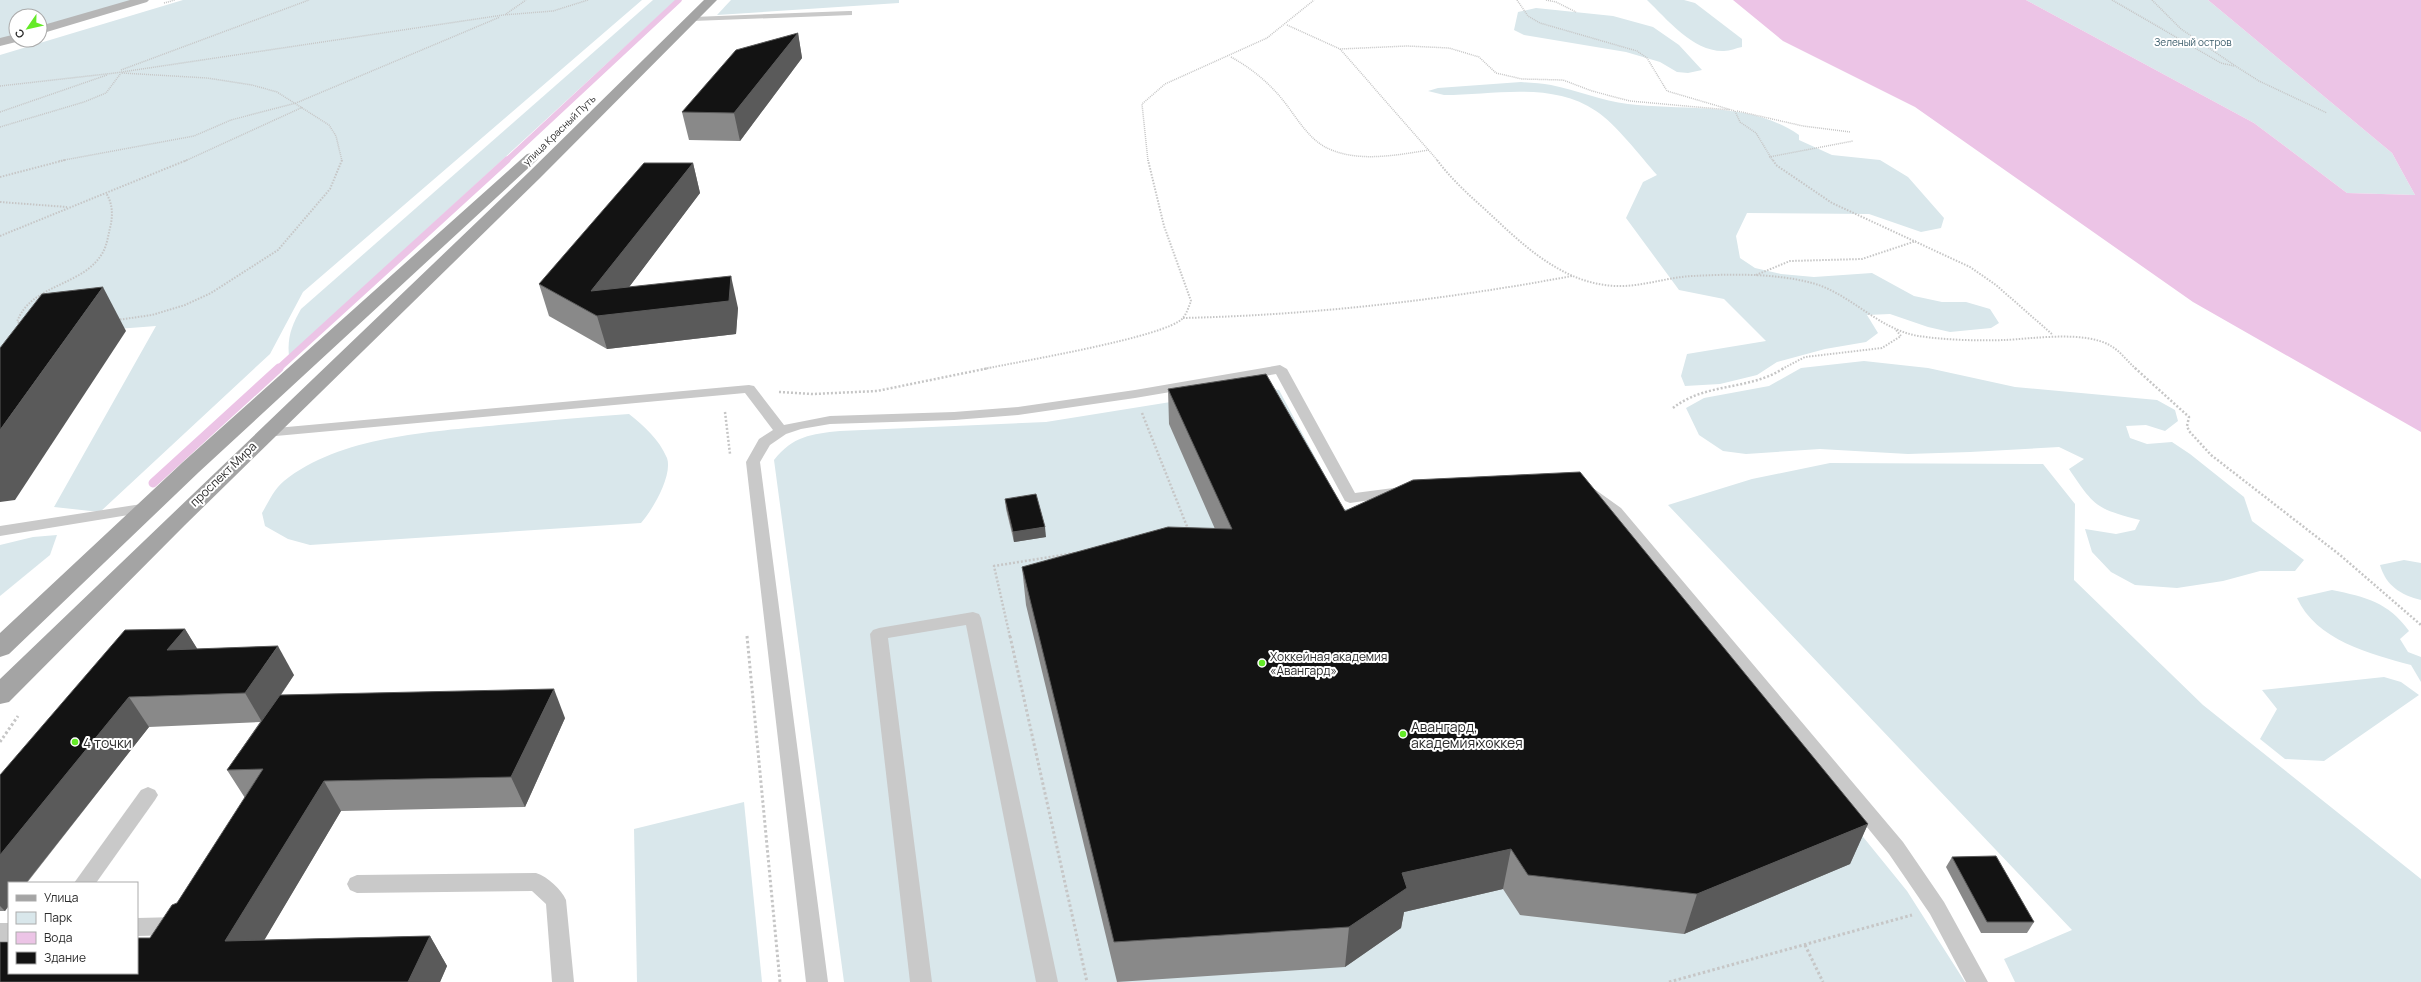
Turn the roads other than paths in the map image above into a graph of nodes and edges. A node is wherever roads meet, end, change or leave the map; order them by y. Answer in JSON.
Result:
{"nodes":[{"id":1,"x":144,"y":0,"type":"edge"},
{"id":2,"x":694,"y":0,"type":"edge"},
{"id":3,"x":711,"y":0,"type":"edge"},
{"id":4,"x":849,"y":13,"type":"dead end"},
{"id":5,"x":693,"y":18,"type":"junction"},
{"id":6,"x":48,"y":28,"type":"edge"},
{"id":7,"x":570,"y":120,"type":"dead end"},
{"id":8,"x":542,"y":148,"type":"dead end"},
{"id":9,"x":449,"y":257,"type":"joint"},
{"id":10,"x":780,"y":431,"type":"junction"},
{"id":11,"x":265,"y":433,"type":"junction"},
{"id":12,"x":1574,"y":486,"type":"edge"},
{"id":13,"x":1418,"y":491,"type":"edge"},
{"id":14,"x":148,"y":508,"type":"junction"},
{"id":15,"x":0,"y":531,"type":"edge"},
{"id":16,"x":0,"y":648,"type":"edge"},
{"id":17,"x":0,"y":695,"type":"edge"},
{"id":18,"x":148,"y":796,"type":"dead end"},
{"id":19,"x":85,"y":882,"type":"edge"},
{"id":20,"x":357,"y":884,"type":"dead end"},
{"id":21,"x":193,"y":919,"type":"edge"},
{"id":22,"x":138,"y":927,"type":"edge"},
{"id":23,"x":563,"y":982,"type":"edge"},
{"id":24,"x":817,"y":982,"type":"edge"},
{"id":25,"x":921,"y":982,"type":"edge"},
{"id":26,"x":1047,"y":982,"type":"edge"},
{"id":27,"x":1977,"y":982,"type":"edge"}],
"edges":[{"from":1,"to":6,"type":"street"},
{"from":2,"to":7,"type":"main road","name":"улица Красный Путь"},
{"from":3,"to":5,"type":"main road","name":"улица Красный Путь"},
{"from":4,"to":5,"type":"lane"},
{"from":5,"to":9,"type":"main road","name":"улица Красный Путь"},
{"from":8,"to":14,"type":"main road","name":"улица Красный Путь"},
{"from":9,"to":11,"type":"main road","name":"проспект Мира"},
{"from":10,"to":11,"type":"lane"},
{"from":10,"to":13,"type":"lane"},
{"from":10,"to":24,"type":"lane"},
{"from":11,"to":17,"type":"main road","name":"проспект Мира"},
{"from":12,"to":27,"type":"lane"},
{"from":14,"to":15,"type":"lane"},
{"from":14,"to":16,"type":"main road"},
{"from":18,"to":19,"type":"lane"},
{"from":20,"to":23,"type":"lane"},
{"from":21,"to":22,"type":"lane"},
{"from":25,"to":26,"type":"lane"}]}
